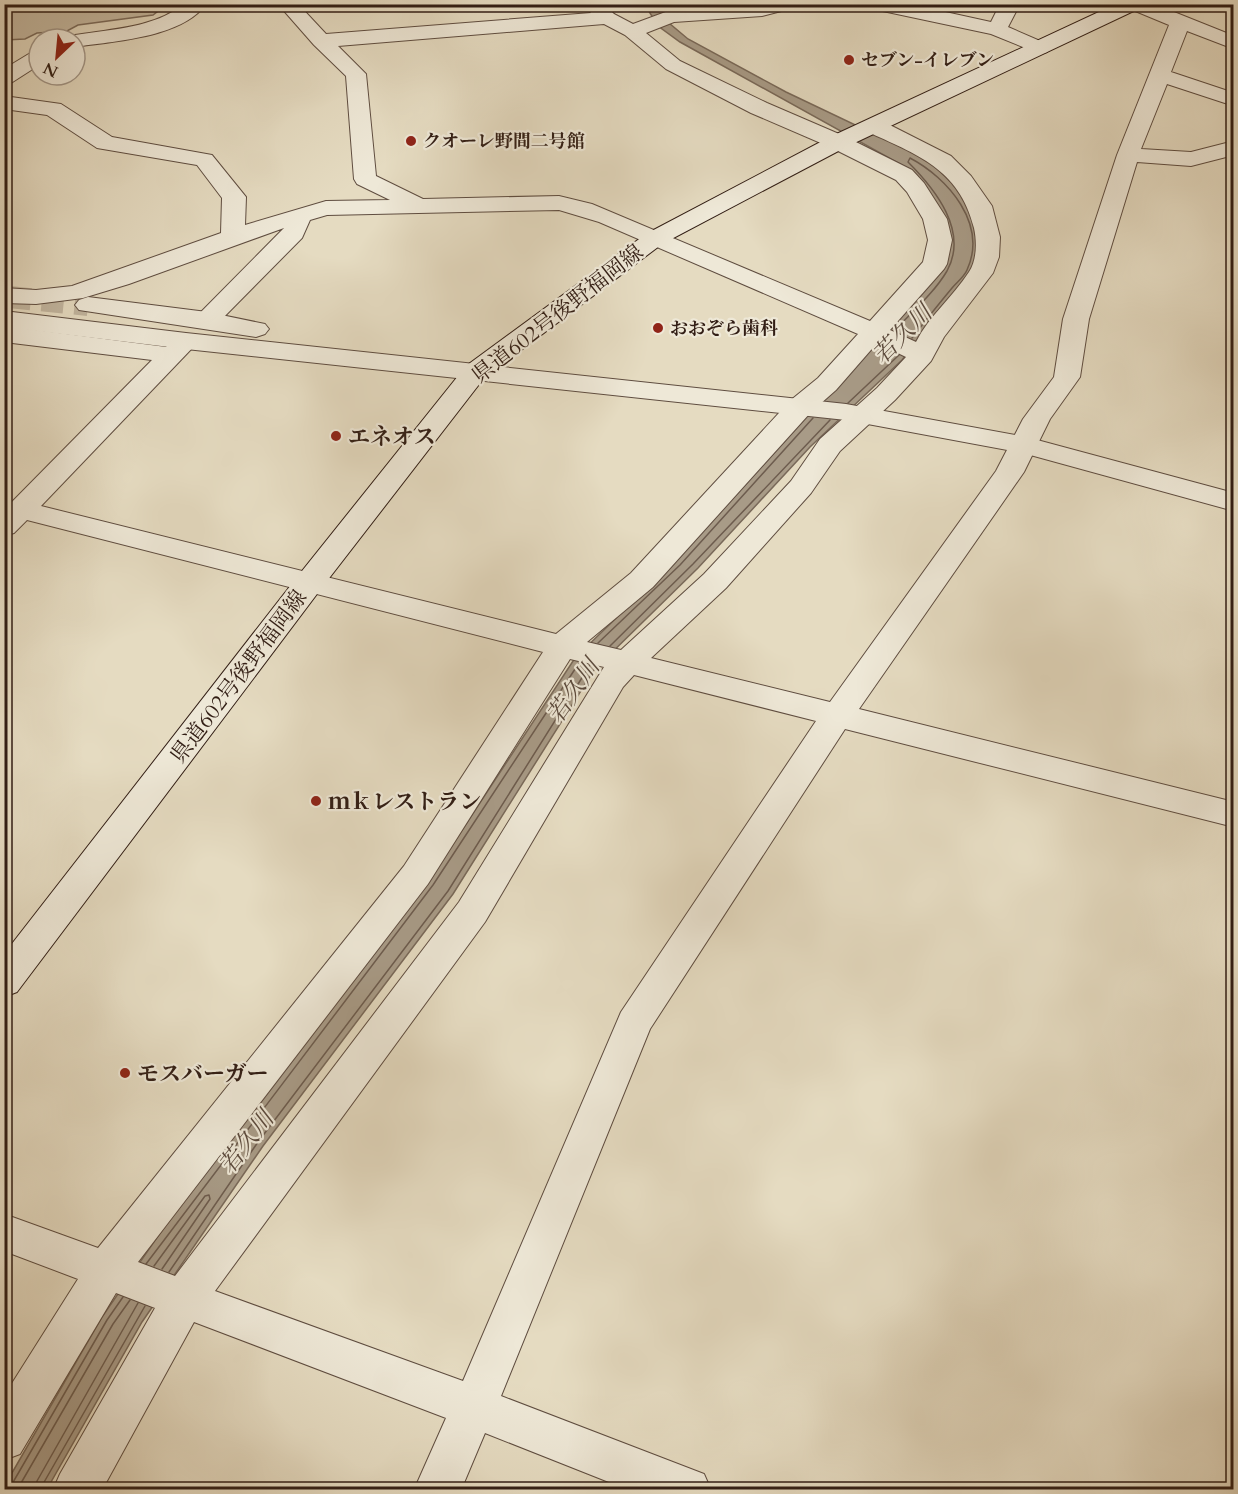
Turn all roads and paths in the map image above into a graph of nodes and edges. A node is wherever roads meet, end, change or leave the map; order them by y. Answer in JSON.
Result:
{"nodes":[{"id":1,"x":197,"y":4,"type":"edge"},
{"id":2,"x":287,"y":4,"type":"edge"},
{"id":3,"x":786,"y":4,"type":"edge"},
{"id":4,"x":878,"y":4,"type":"edge"},
{"id":5,"x":1010,"y":4,"type":"edge"},
{"id":6,"x":1134,"y":4,"type":"edge"},
{"id":7,"x":599,"y":11,"type":"edge"},
{"id":8,"x":675,"y":12,"type":"edge"},
{"id":9,"x":1180,"y":23,"type":"junction"},
{"id":10,"x":997,"y":28,"type":"junction"},
{"id":11,"x":632,"y":32,"type":"junction"},
{"id":12,"x":87,"y":39,"type":"edge"},
{"id":13,"x":321,"y":41,"type":"junction"},
{"id":14,"x":1233,"y":43,"type":"edge"},
{"id":15,"x":1040,"y":48,"type":"junction"},
{"id":16,"x":27,"y":64,"type":"edge"},
{"id":17,"x":1161,"y":75,"type":"junction"},
{"id":18,"x":4,"y":79,"type":"edge"},
{"id":19,"x":1233,"y":100,"type":"edge"},
{"id":20,"x":4,"y":102,"type":"edge"},
{"id":21,"x":874,"y":126,"type":"junction"},
{"id":22,"x":838,"y":142,"type":"junction"},
{"id":23,"x":1233,"y":148,"type":"edge"},
{"id":24,"x":1128,"y":155,"type":"junction"},
{"id":25,"x":423,"y":205,"type":"junction"},
{"id":26,"x":300,"y":215,"type":"junction"},
{"id":27,"x":233,"y":237,"type":"junction"},
{"id":28,"x":654,"y":239,"type":"junction"},
{"id":29,"x":4,"y":295,"type":"edge"},
{"id":30,"x":88,"y":305,"type":"tunnel mouth"},
{"id":31,"x":4,"y":319,"type":"edge"},
{"id":32,"x":207,"y":320,"type":"junction"},
{"id":33,"x":874,"y":332,"type":"junction"},
{"id":34,"x":4,"y":334,"type":"edge"},
{"id":35,"x":179,"y":348,"type":"junction"},
{"id":36,"x":922,"y":355,"type":"junction"},
{"id":37,"x":475,"y":372,"type":"junction"},
{"id":38,"x":804,"y":407,"type":"junction"},
{"id":39,"x":854,"y":413,"type":"junction"},
{"id":40,"x":1026,"y":445,"type":"junction"},
{"id":41,"x":1233,"y":502,"type":"edge"},
{"id":42,"x":13,"y":519,"type":"edge"},
{"id":43,"x":309,"y":583,"type":"junction"},
{"id":44,"x":562,"y":646,"type":"junction"},
{"id":45,"x":627,"y":662,"type":"junction"},
{"id":46,"x":836,"y":717,"type":"junction"},
{"id":47,"x":1233,"y":815,"type":"edge"},
{"id":48,"x":4,"y":982,"type":"edge"},
{"id":49,"x":4,"y":1232,"type":"edge"},
{"id":50,"x":107,"y":1269,"type":"junction"},
{"id":51,"x":183,"y":1300,"type":"junction"},
{"id":52,"x":474,"y":1407,"type":"junction"},
{"id":53,"x":4,"y":1438,"type":"edge"},
{"id":54,"x":76,"y":1490,"type":"edge"},
{"id":55,"x":437,"y":1490,"type":"edge"},
{"id":56,"x":688,"y":1490,"type":"edge"}],
"edges":[{"from":1,"to":12,"type":"street"},
{"from":2,"to":13,"type":"street"},
{"from":3,"to":8,"type":"street"},
{"from":4,"to":10,"type":"street"},
{"from":5,"to":10,"type":"street"},
{"from":6,"to":9,"type":"street"},
{"from":6,"to":15,"type":"street","name":"県道602号後野福岡線"},
{"from":7,"to":11,"type":"street"},
{"from":7,"to":13,"type":"street"},
{"from":8,"to":11,"type":"street"},
{"from":9,"to":14,"type":"street"},
{"from":9,"to":17,"type":"street"},
{"from":10,"to":15,"type":"street"},
{"from":11,"to":22,"type":"street"},
{"from":13,"to":25,"type":"street"},
{"from":15,"to":21,"type":"street","name":"県道602号後野福岡線"},
{"from":16,"to":18,"type":"street"},
{"from":17,"to":19,"type":"street"},
{"from":17,"to":24,"type":"street"},
{"from":20,"to":27,"type":"street"},
{"from":21,"to":22,"type":"street","name":"県道602号後野福岡線"},
{"from":21,"to":36,"type":"street"},
{"from":22,"to":28,"type":"street","name":"県道602号後野福岡線"},
{"from":22,"to":33,"type":"street"},
{"from":23,"to":24,"type":"street"},
{"from":24,"to":40,"type":"street"},
{"from":25,"to":26,"type":"street"},
{"from":25,"to":28,"type":"street"},
{"from":26,"to":27,"type":"street"},
{"from":26,"to":32,"type":"street"},
{"from":27,"to":29,"type":"street"},
{"from":28,"to":33,"type":"street"},
{"from":28,"to":37,"type":"street","name":"県道602号後野福岡線"},
{"from":30,"to":32,"type":"street"},
{"from":31,"to":35,"type":"street"},
{"from":32,"to":37,"type":"street"},
{"from":33,"to":36,"type":"street"},
{"from":33,"to":38,"type":"street"},
{"from":34,"to":35,"type":"street"},
{"from":35,"to":37,"type":"street"},
{"from":35,"to":42,"type":"street"},
{"from":36,"to":39,"type":"street"},
{"from":37,"to":38,"type":"street"},
{"from":37,"to":43,"type":"street","name":"県道602号後野福岡線"},
{"from":38,"to":39,"type":"street"},
{"from":38,"to":44,"type":"street"},
{"from":39,"to":40,"type":"street"},
{"from":39,"to":45,"type":"street"},
{"from":40,"to":41,"type":"street"},
{"from":40,"to":46,"type":"street"},
{"from":42,"to":43,"type":"street"},
{"from":43,"to":44,"type":"street"},
{"from":43,"to":48,"type":"street","name":"県道602号後野福岡線"},
{"from":44,"to":45,"type":"street"},
{"from":44,"to":50,"type":"street"},
{"from":45,"to":46,"type":"street"},
{"from":45,"to":51,"type":"street"},
{"from":46,"to":47,"type":"street"},
{"from":46,"to":52,"type":"street"},
{"from":49,"to":50,"type":"street"},
{"from":50,"to":51,"type":"street"},
{"from":50,"to":53,"type":"street"},
{"from":51,"to":52,"type":"street"},
{"from":51,"to":54,"type":"street"},
{"from":52,"to":55,"type":"street"},
{"from":52,"to":56,"type":"street"}]}
